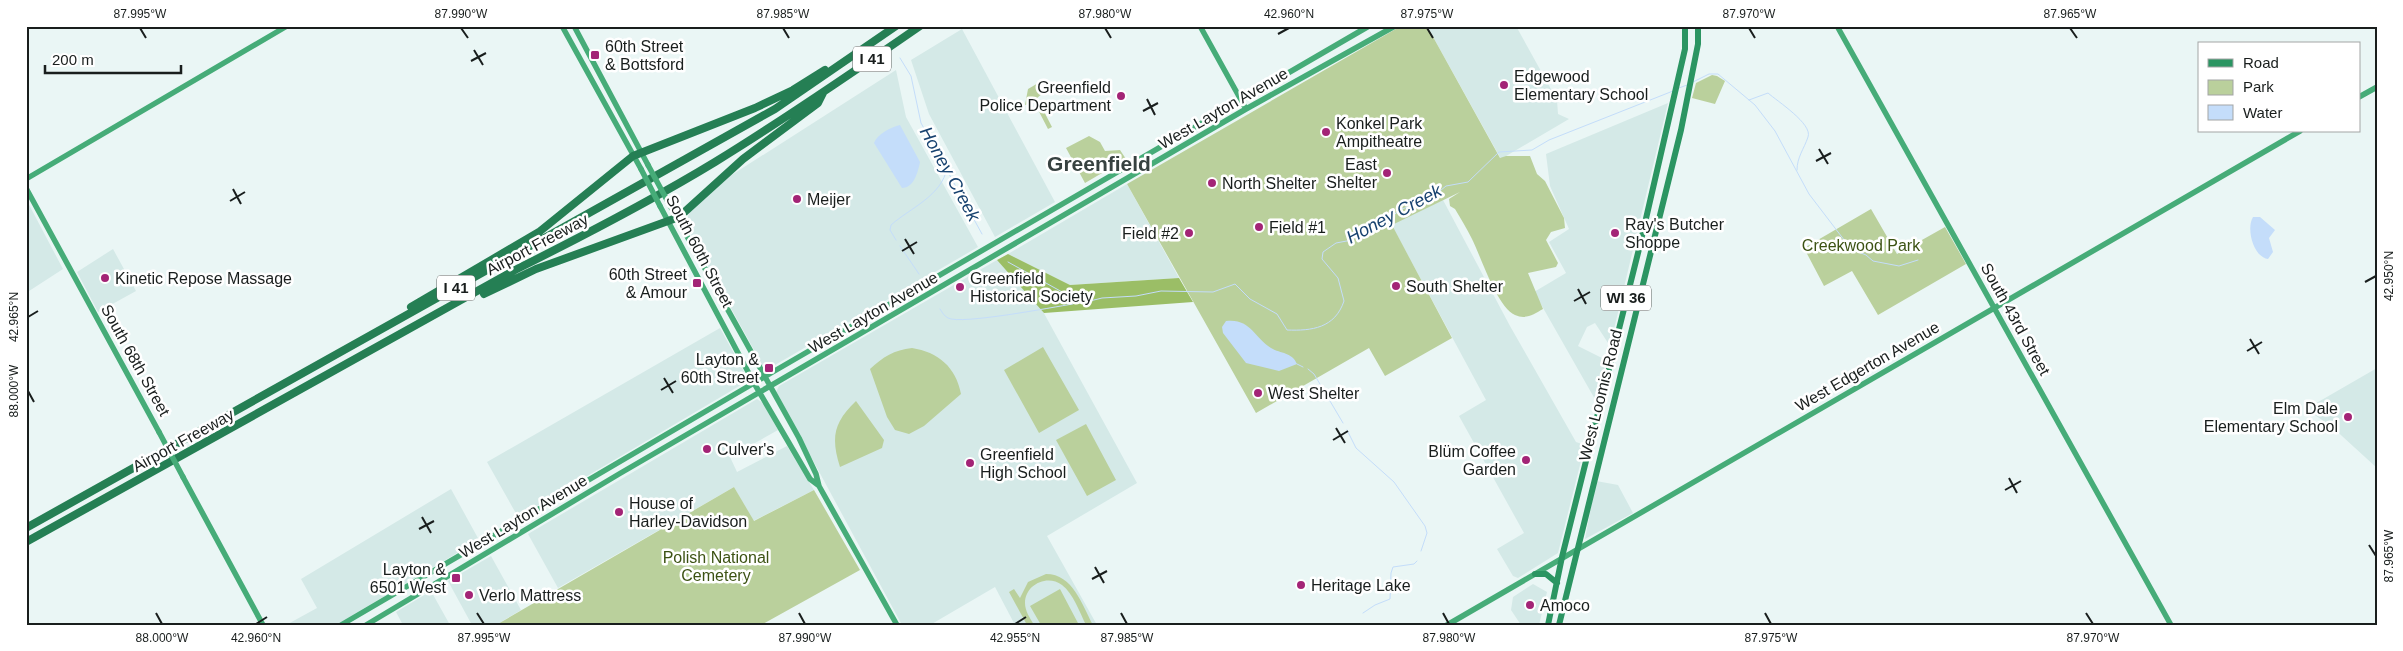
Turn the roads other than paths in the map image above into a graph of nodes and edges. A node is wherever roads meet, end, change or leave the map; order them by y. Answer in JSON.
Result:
{"nodes":[{"id":1,"x":287,"y":26,"type":"edge"},
{"id":2,"x":562,"y":26,"type":"edge"},
{"id":3,"x":574,"y":26,"type":"edge"},
{"id":4,"x":896,"y":26,"type":"edge"},
{"id":5,"x":920,"y":26,"type":"edge"},
{"id":6,"x":1200,"y":26,"type":"edge"},
{"id":7,"x":1370,"y":26,"type":"edge"},
{"id":8,"x":1395,"y":26,"type":"edge"},
{"id":9,"x":1684,"y":26,"type":"edge"},
{"id":10,"x":1698,"y":26,"type":"edge"},
{"id":11,"x":1837,"y":26,"type":"edge"},
{"id":12,"x":880,"y":38,"type":"junction"},
{"id":13,"x":1683,"y":57,"type":"junction"},
{"id":14,"x":1695,"y":58,"type":"junction"},
{"id":15,"x":2377,"y":87,"type":"edge"},
{"id":16,"x":824,"y":92,"type":"junction"},
{"id":17,"x":2360,"y":96,"type":"edge"},
{"id":18,"x":1240,"y":99,"type":"junction"},
{"id":19,"x":1246,"y":109,"type":"junction"},
{"id":20,"x":2298,"y":132,"type":"edge"},
{"id":21,"x":637,"y":154,"type":"junction"},
{"id":22,"x":26,"y":179,"type":"edge"},
{"id":23,"x":26,"y":188,"type":"edge"},
{"id":24,"x":679,"y":217,"type":"junction"},
{"id":25,"x":669,"y":222,"type":"junction"},
{"id":26,"x":1994,"y":308,"type":"junction"},
{"id":27,"x":428,"y":319,"type":"junction"},
{"id":28,"x":399,"y":320,"type":"junction"},
{"id":29,"x":743,"y":337,"type":"junction"},
{"id":30,"x":733,"y":342,"type":"junction"},
{"id":31,"x":764,"y":377,"type":"junction"},
{"id":32,"x":754,"y":382,"type":"junction"},
{"id":33,"x":769,"y":388,"type":"junction"},
{"id":34,"x":760,"y":393,"type":"junction"},
{"id":35,"x":1601,"y":401,"type":"junction"},
{"id":36,"x":1612,"y":404,"type":"junction"},
{"id":37,"x":788,"y":420,"type":"junction"},
{"id":38,"x":779,"y":425,"type":"junction"},
{"id":39,"x":818,"y":485,"type":"junction"},
{"id":40,"x":1572,"y":519,"type":"junction"},
{"id":41,"x":1582,"y":522,"type":"junction"},
{"id":42,"x":26,"y":528,"type":"edge"},
{"id":43,"x":26,"y":542,"type":"edge"},
{"id":44,"x":1576,"y":549,"type":"junction"},
{"id":45,"x":1562,"y":557,"type":"junction"},
{"id":46,"x":1535,"y":574,"type":"junction"},
{"id":47,"x":1556,"y":585,"type":"junction"},
{"id":48,"x":1566,"y":589,"type":"junction"},
{"id":49,"x":263,"y":625,"type":"edge"},
{"id":50,"x":342,"y":625,"type":"edge"},
{"id":51,"x":366,"y":625,"type":"edge"},
{"id":52,"x":897,"y":625,"type":"edge"},
{"id":53,"x":1447,"y":625,"type":"edge"},
{"id":54,"x":1548,"y":625,"type":"edge"},
{"id":55,"x":1559,"y":625,"type":"edge"},
{"id":56,"x":2171,"y":625,"type":"edge"}],
"edges":[{"from":1,"to":22,"type":"main road"},
{"from":2,"to":21,"type":"main road","name":"South 60th Street"},
{"from":3,"to":21,"type":"main road","name":"South 60th Street"},
{"from":4,"to":12,"type":"highway","name":"Airport Freeway","number":"I 41"},
{"from":5,"to":16,"type":"highway","name":"Airport Freeway","number":"I 41"},
{"from":6,"to":18,"type":"main road"},
{"from":7,"to":18,"type":"main road","name":"West Layton Avenue"},
{"from":8,"to":19,"type":"main road","name":"West Layton Avenue"},
{"from":9,"to":13,"type":"main road","name":"West Loomis Road","number":"WI 36"},
{"from":10,"to":14,"type":"main road","name":"West Loomis Road","number":"WI 36"},
{"from":11,"to":26,"type":"main road","name":"South 43rd Street"},
{"from":12,"to":21,"type":"highway"},
{"from":12,"to":28,"type":"highway","name":"Airport Freeway","number":"I 41"},
{"from":13,"to":14,"type":"main road"},
{"from":13,"to":35,"type":"main road","name":"West Loomis Road","number":"WI 36"},
{"from":14,"to":36,"type":"main road","name":"West Loomis Road","number":"WI 36"},
{"from":15,"to":17,"type":"main road"},
{"from":16,"to":24,"type":"highway"},
{"from":16,"to":27,"type":"highway","name":"Airport Freeway","number":"I 41"},
{"from":18,"to":19,"type":"main road"},
{"from":18,"to":31,"type":"main road","name":"West Layton Avenue"},
{"from":19,"to":33,"type":"main road","name":"West Layton Avenue"},
{"from":20,"to":26,"type":"main road","name":"West Edgerton Avenue"},
{"from":21,"to":24,"type":"main road","name":"South 60th Street","bridge":true},
{"from":21,"to":25,"type":"main road","name":"South 60th Street","bridge":true},
{"from":21,"to":28,"type":"highway"},
{"from":23,"to":49,"type":"main road","name":"South 68th Street","bridge":true},
{"from":24,"to":25,"type":"highway"},
{"from":24,"to":29,"type":"main road","name":"South 60th Street"},
{"from":25,"to":27,"type":"highway"},
{"from":25,"to":30,"type":"main road","name":"South 60th Street"},
{"from":26,"to":44,"type":"main road","name":"West Edgerton Avenue"},
{"from":26,"to":56,"type":"main road","name":"South 43rd Street"},
{"from":27,"to":43,"type":"highway","name":"Airport Freeway","number":"I 41"},
{"from":28,"to":42,"type":"highway","name":"Airport Freeway","number":"I 41"},
{"from":29,"to":30,"type":"main road"},
{"from":29,"to":31,"type":"main road","name":"South 60th Street"},
{"from":30,"to":32,"type":"main road","name":"South 60th Street"},
{"from":31,"to":32,"type":"main road","name":"West Layton Avenue"},
{"from":31,"to":33,"type":"main road","name":"South 60th Street"},
{"from":32,"to":34,"type":"main road","name":"South 60th Street"},
{"from":32,"to":50,"type":"main road","name":"West Layton Avenue"},
{"from":33,"to":34,"type":"main road","name":"West Layton Avenue"},
{"from":33,"to":37,"type":"main road","name":"South 60th Street"},
{"from":34,"to":38,"type":"main road","name":"South 60th Street"},
{"from":34,"to":51,"type":"main road","name":"West Layton Avenue"},
{"from":35,"to":36,"type":"main road"},
{"from":35,"to":40,"type":"main road","name":"West Loomis Road","number":"WI 36"},
{"from":36,"to":41,"type":"main road","name":"West Loomis Road","number":"WI 36"},
{"from":37,"to":38,"type":"main road"},
{"from":37,"to":39,"type":"main road","name":"South 60th Street"},
{"from":38,"to":39,"type":"main road","name":"South 60th Street"},
{"from":39,"to":52,"type":"main road","name":"South 60th Street"},
{"from":40,"to":41,"type":"main road"},
{"from":40,"to":45,"type":"main road","name":"West Loomis Road","number":"WI 36"},
{"from":41,"to":44,"type":"main road","name":"West Loomis Road","number":"WI 36"},
{"from":44,"to":45,"type":"main road","name":"West Edgerton Avenue"},
{"from":44,"to":48,"type":"main road","name":"West Loomis Road","number":"WI 36"},
{"from":45,"to":46,"type":"main road","name":"West Edgerton Avenue"},
{"from":45,"to":47,"type":"main road","name":"West Loomis Road","number":"WI 36"},
{"from":46,"to":47,"type":"main road"},
{"from":46,"to":53,"type":"main road","name":"West Edgerton Avenue"},
{"from":47,"to":48,"type":"main road"},
{"from":47,"to":54,"type":"main road","name":"West Loomis Road","number":"WI 36"},
{"from":48,"to":55,"type":"main road","name":"West Loomis Road","number":"WI 36"}]}
